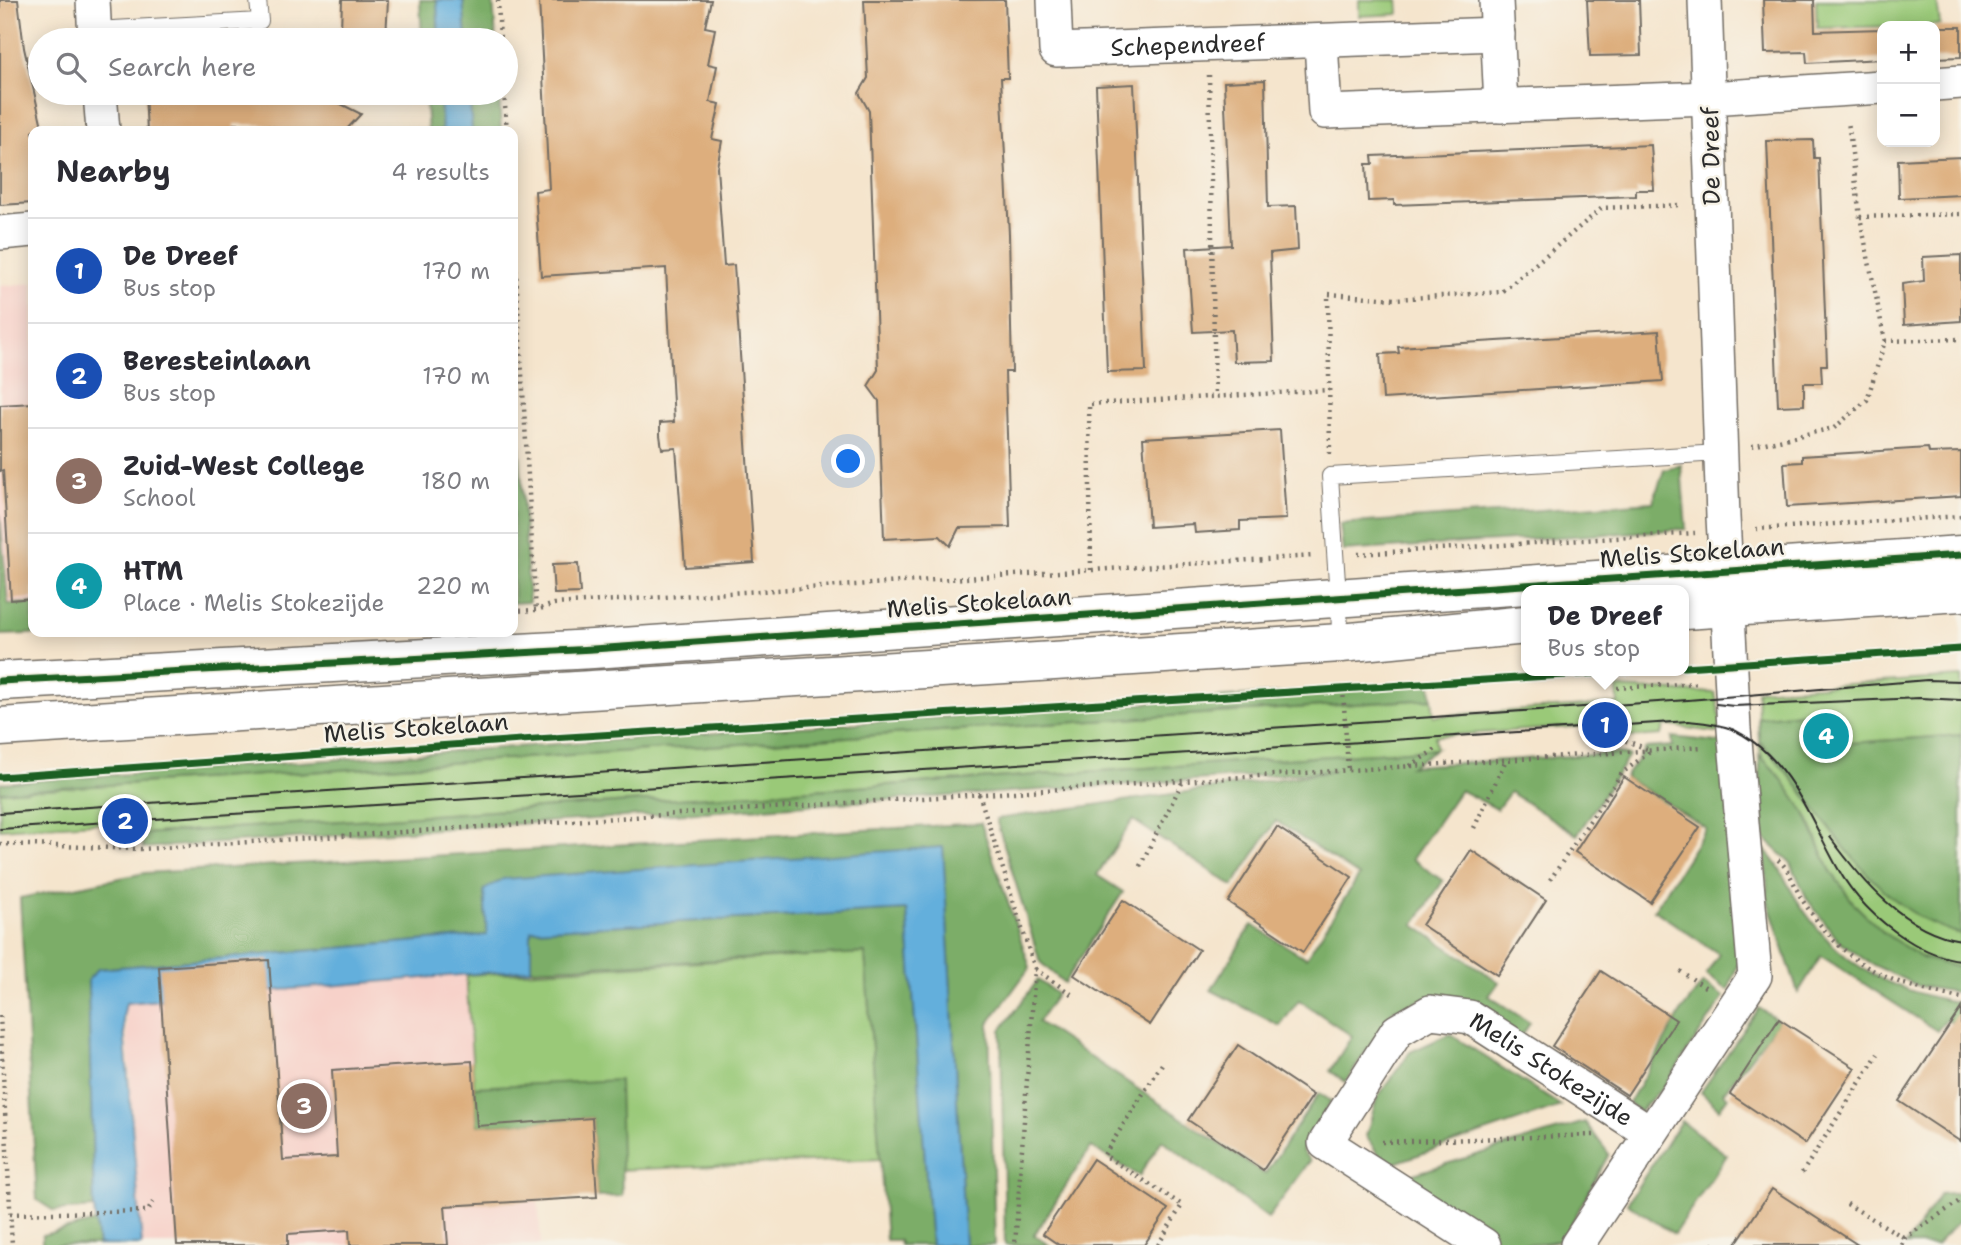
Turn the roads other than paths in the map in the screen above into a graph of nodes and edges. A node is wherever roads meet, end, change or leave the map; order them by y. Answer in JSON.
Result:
{"nodes":[{"id":1,"x":258,"y":0,"type":"edge"},
{"id":2,"x":1054,"y":0,"type":"edge"},
{"id":3,"x":1496,"y":0,"type":"edge"},
{"id":4,"x":1705,"y":0,"type":"edge"},
{"id":5,"x":94,"y":24,"type":"edge"},
{"id":6,"x":1498,"y":34,"type":"junction"},
{"id":7,"x":1321,"y":41,"type":"junction"},
{"id":8,"x":1961,"y":82,"type":"edge"},
{"id":9,"x":1940,"y":83,"type":"edge"},
{"id":10,"x":1877,"y":87,"type":"edge"},
{"id":11,"x":1709,"y":98,"type":"junction"},
{"id":12,"x":101,"y":105,"type":"edge"},
{"id":13,"x":1501,"y":106,"type":"junction"},
{"id":14,"x":103,"y":126,"type":"edge"},
{"id":15,"x":28,"y":230,"type":"edge"},
{"id":16,"x":0,"y":233,"type":"edge"},
{"id":17,"x":1720,"y":453,"type":"junction"},
{"id":18,"x":1961,"y":555,"type":"edge"},
{"id":19,"x":1728,"y":588,"type":"junction"},
{"id":20,"x":1689,"y":589,"type":"edge"},
{"id":21,"x":1961,"y":592,"type":"edge"},
{"id":22,"x":1521,"y":593,"type":"edge"},
{"id":23,"x":1338,"y":597,"type":"junction"},
{"id":24,"x":1689,"y":608,"type":"edge"},
{"id":25,"x":1521,"y":625,"type":"edge"},
{"id":26,"x":1341,"y":643,"type":"junction"},
{"id":27,"x":0,"y":681,"type":"edge"},
{"id":28,"x":0,"y":727,"type":"edge"},
{"id":29,"x":1650,"y":1133,"type":"junction"},
{"id":30,"x":1483,"y":1245,"type":"edge"},
{"id":31,"x":1577,"y":1245,"type":"edge"}],
"edges":[{"from":1,"to":5,"type":"lane"},
{"from":2,"to":7,"type":"street","name":"Schependreef"},
{"from":3,"to":6,"type":"street"},
{"from":4,"to":11,"type":"street","name":"De Dreef"},
{"from":6,"to":7,"type":"street","name":"Schependreef"},
{"from":6,"to":13,"type":"street"},
{"from":7,"to":13,"type":"street"},
{"from":8,"to":9,"type":"street"},
{"from":10,"to":11,"type":"street"},
{"from":11,"to":13,"type":"street"},
{"from":11,"to":17,"type":"street","name":"De Dreef"},
{"from":12,"to":14,"type":"street"},
{"from":15,"to":16,"type":"street"},
{"from":17,"to":19,"type":"street","name":"De Dreef"},
{"from":17,"to":23,"type":"lane"},
{"from":18,"to":19,"type":"street","name":"Melis Stokelaan"},
{"from":19,"to":20,"type":"street","name":"Melis Stokelaan"},
{"from":19,"to":21,"type":"street","name":"Melis Stokelaan"},
{"from":19,"to":24,"type":"street","name":"Melis Stokelaan"},
{"from":19,"to":29,"type":"street","name":"Melis Stokezijde"},
{"from":22,"to":23,"type":"street","name":"Melis Stokelaan"},
{"from":23,"to":26,"type":"lane"},
{"from":23,"to":27,"type":"street","name":"Melis Stokelaan"},
{"from":25,"to":26,"type":"street","name":"Melis Stokelaan"},
{"from":26,"to":28,"type":"street","name":"Melis Stokelaan"},
{"from":29,"to":30,"type":"street","name":"Melis Stokezijde"},
{"from":29,"to":31,"type":"street","name":"Melis Stokezijde"}]}
